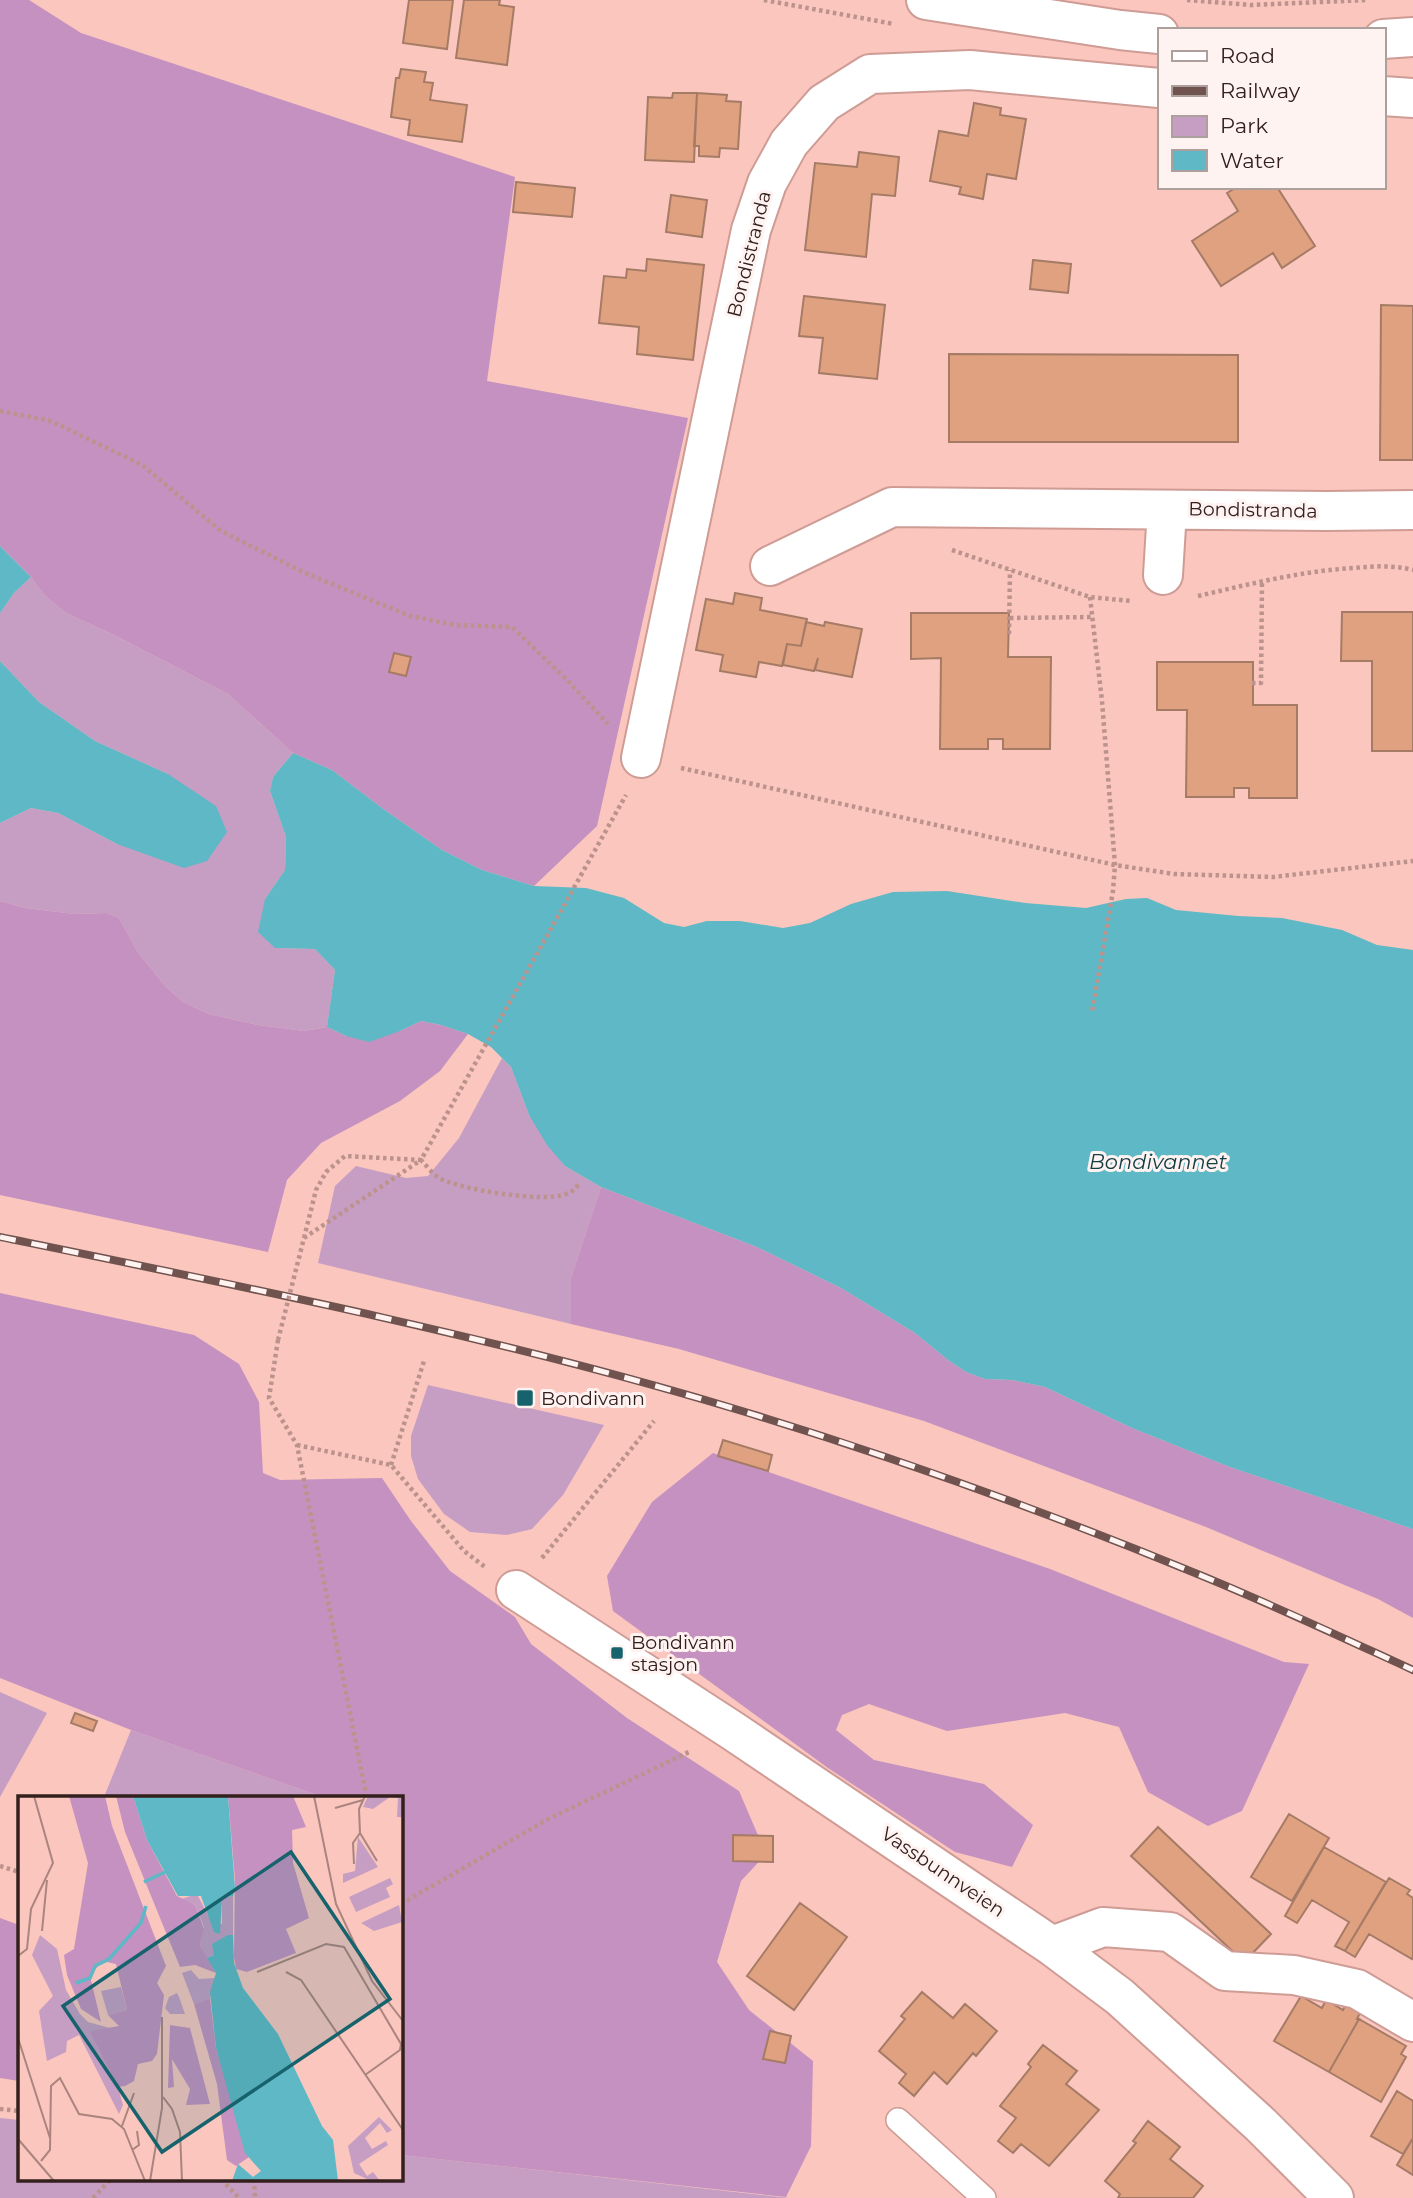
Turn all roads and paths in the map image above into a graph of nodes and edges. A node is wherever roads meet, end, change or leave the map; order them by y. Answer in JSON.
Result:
{"nodes":[{"id":1,"x":926,"y":0,"type":"edge"},
{"id":2,"x":1187,"y":0,"type":"edge"},
{"id":3,"x":1375,"y":0,"type":"edge"},
{"id":4,"x":1158,"y":34,"type":"edge"},
{"id":5,"x":1413,"y":37,"type":"edge"},
{"id":6,"x":1385,"y":39,"type":"edge"},
{"id":7,"x":1158,"y":88,"type":"edge"},
{"id":8,"x":1385,"y":96,"type":"edge"},
{"id":9,"x":1413,"y":98,"type":"edge"},
{"id":10,"x":0,"y":411,"type":"edge"},
{"id":11,"x":1167,"y":510,"type":"junction"},
{"id":12,"x":1413,"y":510,"type":"edge"},
{"id":13,"x":942,"y":547,"type":"dead end"},
{"id":14,"x":770,"y":566,"type":"dead end"},
{"id":15,"x":1010,"y":570,"type":"junction"},
{"id":16,"x":1413,"y":570,"type":"edge"},
{"id":17,"x":1262,"y":581,"type":"junction"},
{"id":18,"x":1152,"y":588,"type":"joint"},
{"id":19,"x":1090,"y":597,"type":"junction"},
{"id":20,"x":1194,"y":597,"type":"dead end"},
{"id":21,"x":1092,"y":617,"type":"junction"},
{"id":22,"x":1010,"y":618,"type":"junction"},
{"id":23,"x":1009,"y":634,"type":"dead end"},
{"id":24,"x":1252,"y":683,"type":"dead end"},
{"id":25,"x":641,"y":758,"type":"junction"},
{"id":26,"x":1413,"y":861,"type":"edge"},
{"id":27,"x":1115,"y":865,"type":"junction"},
{"id":28,"x":1093,"y":1012,"type":"dead end"},
{"id":29,"x":421,"y":1160,"type":"junction"},
{"id":30,"x":579,"y":1184,"type":"dead end"},
{"id":31,"x":304,"y":1238,"type":"junction"},
{"id":32,"x":424,"y":1361,"type":"dead end"},
{"id":33,"x":654,"y":1421,"type":"dead end"},
{"id":34,"x":297,"y":1445,"type":"junction"},
{"id":35,"x":391,"y":1465,"type":"junction"},
{"id":36,"x":516,"y":1590,"type":"junction"},
{"id":37,"x":733,"y":1731,"type":"junction"},
{"id":38,"x":365,"y":1796,"type":"edge"},
{"id":39,"x":0,"y":1866,"type":"edge"},
{"id":40,"x":18,"y":1872,"type":"edge"},
{"id":41,"x":402,"y":1903,"type":"edge"},
{"id":42,"x":1052,"y":1946,"type":"junction"},
{"id":43,"x":1413,"y":2022,"type":"edge"},
{"id":44,"x":0,"y":2109,"type":"edge"},
{"id":45,"x":18,"y":2111,"type":"edge"},
{"id":46,"x":898,"y":2120,"type":"dead end"},
{"id":47,"x":110,"y":2180,"type":"edge"},
{"id":48,"x":222,"y":2180,"type":"edge"},
{"id":49,"x":254,"y":2180,"type":"edge"},
{"id":50,"x":93,"y":2198,"type":"edge"},
{"id":51,"x":239,"y":2198,"type":"edge"},
{"id":52,"x":255,"y":2198,"type":"edge"},
{"id":53,"x":984,"y":2198,"type":"edge"},
{"id":54,"x":1335,"y":2198,"type":"edge"}],
"edges":[{"from":1,"to":4,"type":"street"},
{"from":2,"to":3,"type":"path"},
{"from":5,"to":6,"type":"street"},
{"from":7,"to":25,"type":"street","name":"Bondistranda"},
{"from":8,"to":9,"type":"street"},
{"from":10,"to":25,"type":"path"},
{"from":11,"to":12,"type":"street","name":"Bondistranda"},
{"from":11,"to":14,"type":"street","name":"Bondistranda"},
{"from":11,"to":18,"type":"street"},
{"from":13,"to":15,"type":"path"},
{"from":15,"to":19,"type":"path"},
{"from":15,"to":22,"type":"path"},
{"from":16,"to":17,"type":"path"},
{"from":17,"to":20,"type":"path"},
{"from":17,"to":24,"type":"path"},
{"from":18,"to":19,"type":"path"},
{"from":19,"to":21,"type":"path"},
{"from":21,"to":22,"type":"path"},
{"from":21,"to":27,"type":"path"},
{"from":22,"to":23,"type":"path"},
{"from":25,"to":27,"type":"path"},
{"from":25,"to":29,"type":"path"},
{"from":26,"to":27,"type":"path"},
{"from":27,"to":28,"type":"path"},
{"from":29,"to":30,"type":"path"},
{"from":29,"to":31,"type":"path"},
{"from":29,"to":31,"type":"path"},
{"from":31,"to":34,"type":"path","bridge":true},
{"from":32,"to":35,"type":"path"},
{"from":33,"to":36,"type":"path"},
{"from":34,"to":35,"type":"path"},
{"from":34,"to":38,"type":"path"},
{"from":35,"to":36,"type":"path"},
{"from":36,"to":37,"type":"street","name":"Vassbunnveien"},
{"from":37,"to":41,"type":"path"},
{"from":37,"to":42,"type":"street","name":"Vassbunnveien"},
{"from":39,"to":40,"type":"path"},
{"from":42,"to":43,"type":"street"},
{"from":42,"to":54,"type":"street","name":"Vassbunnveien"},
{"from":44,"to":45,"type":"path"},
{"from":46,"to":53,"type":"lane"},
{"from":47,"to":50,"type":"path"},
{"from":48,"to":51,"type":"path"},
{"from":49,"to":52,"type":"path"}]}
